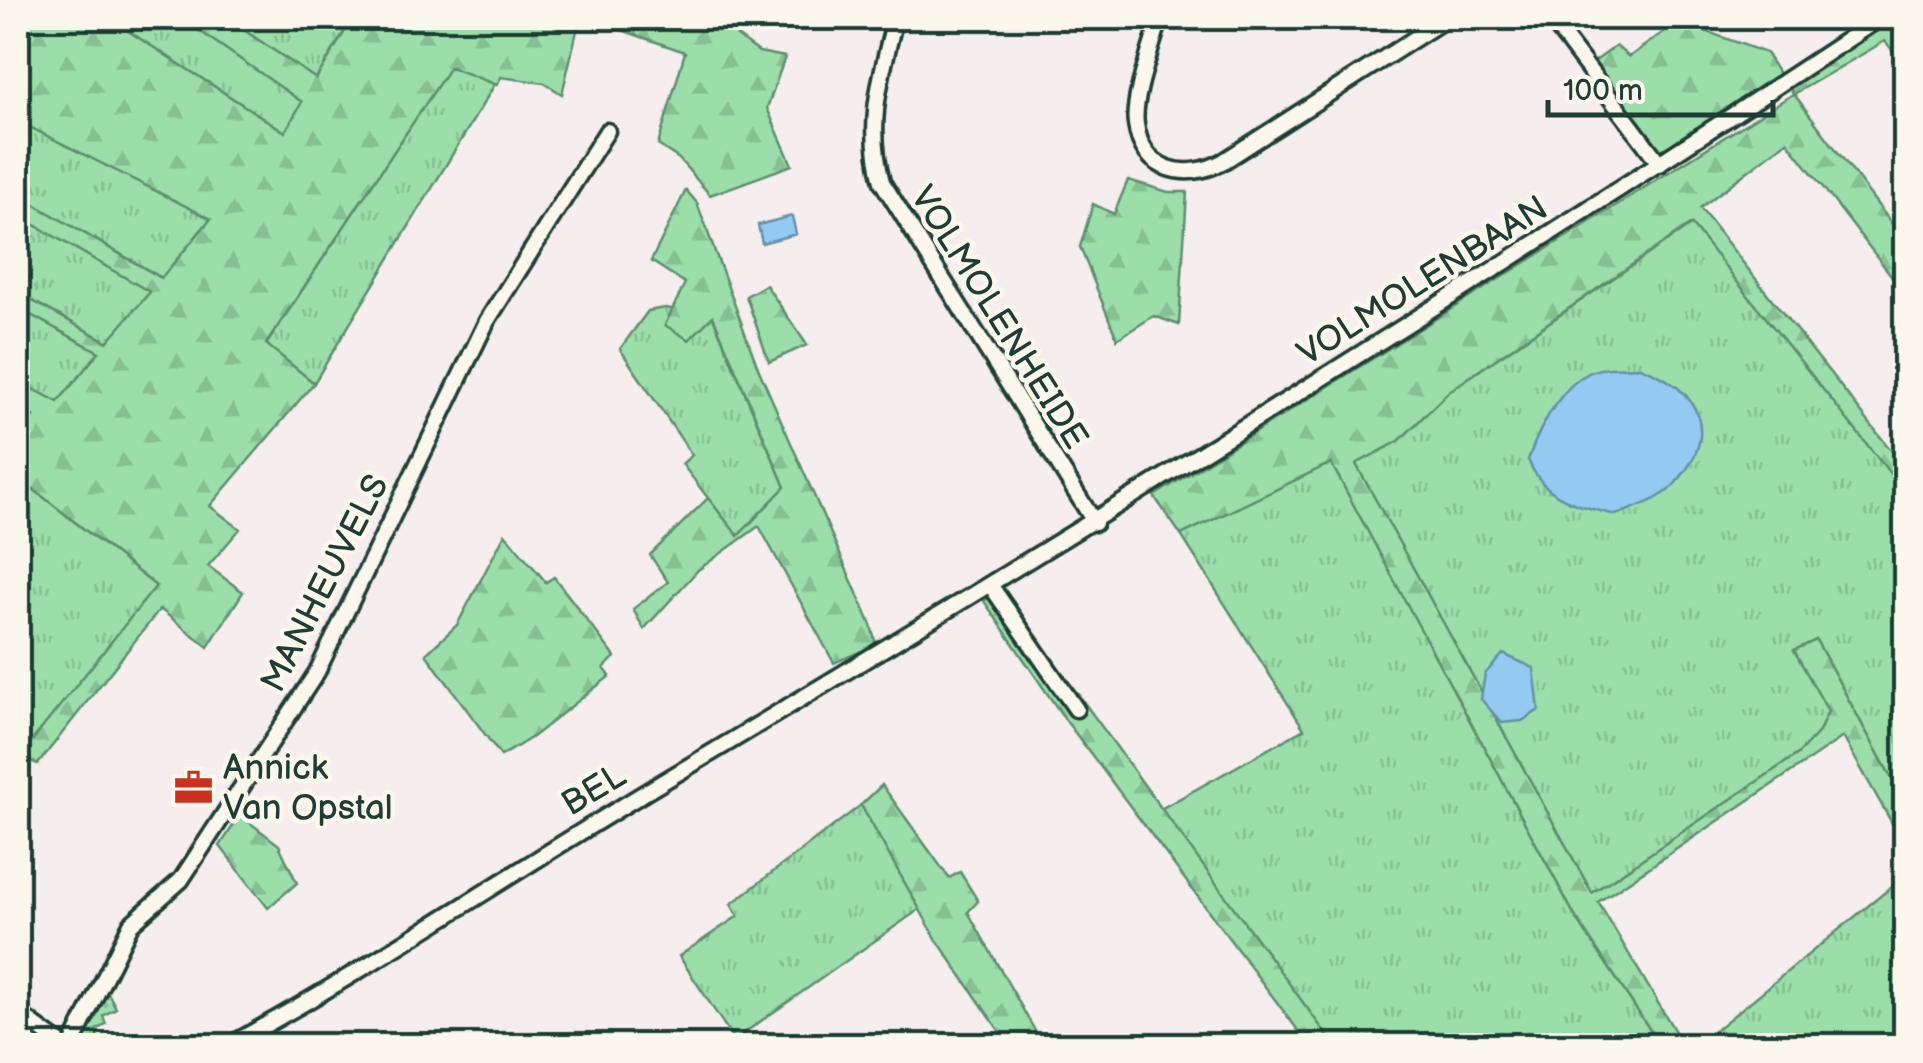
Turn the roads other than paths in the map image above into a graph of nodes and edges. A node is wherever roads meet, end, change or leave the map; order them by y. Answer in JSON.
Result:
{"nodes":[{"id":1,"x":895,"y":18,"type":"edge"},
{"id":2,"x":1160,"y":18,"type":"edge"},
{"id":3,"x":1447,"y":18,"type":"edge"},
{"id":4,"x":1550,"y":18,"type":"edge"},
{"id":5,"x":1880,"y":18,"type":"edge"},
{"id":6,"x":606,"y":131,"type":"dead end"},
{"id":7,"x":1660,"y":164,"type":"junction"},
{"id":8,"x":1094,"y":524,"type":"junction"},
{"id":9,"x":990,"y":586,"type":"junction"},
{"id":10,"x":1076,"y":709,"type":"dead end"},
{"id":11,"x":18,"y":1013,"type":"edge"},
{"id":12,"x":67,"y":1046,"type":"edge"},
{"id":13,"x":228,"y":1046,"type":"edge"}],
"edges":[{"from":1,"to":8,"type":"street","name":"VOLMOLENHEIDE"},
{"from":2,"to":3,"type":"street"},
{"from":4,"to":7,"type":"street"},
{"from":5,"to":7,"type":"street","name":"VOLMOLENBAAN"},
{"from":6,"to":12,"type":"street","name":"MANHEUVELS"},
{"from":7,"to":8,"type":"street","name":"VOLMOLENBAAN"},
{"from":8,"to":9,"type":"street","name":"VOLMOLENBAAN"},
{"from":9,"to":10,"type":"street"},
{"from":9,"to":13,"type":"street","name":"BEL"},
{"from":11,"to":12,"type":"street"}]}
